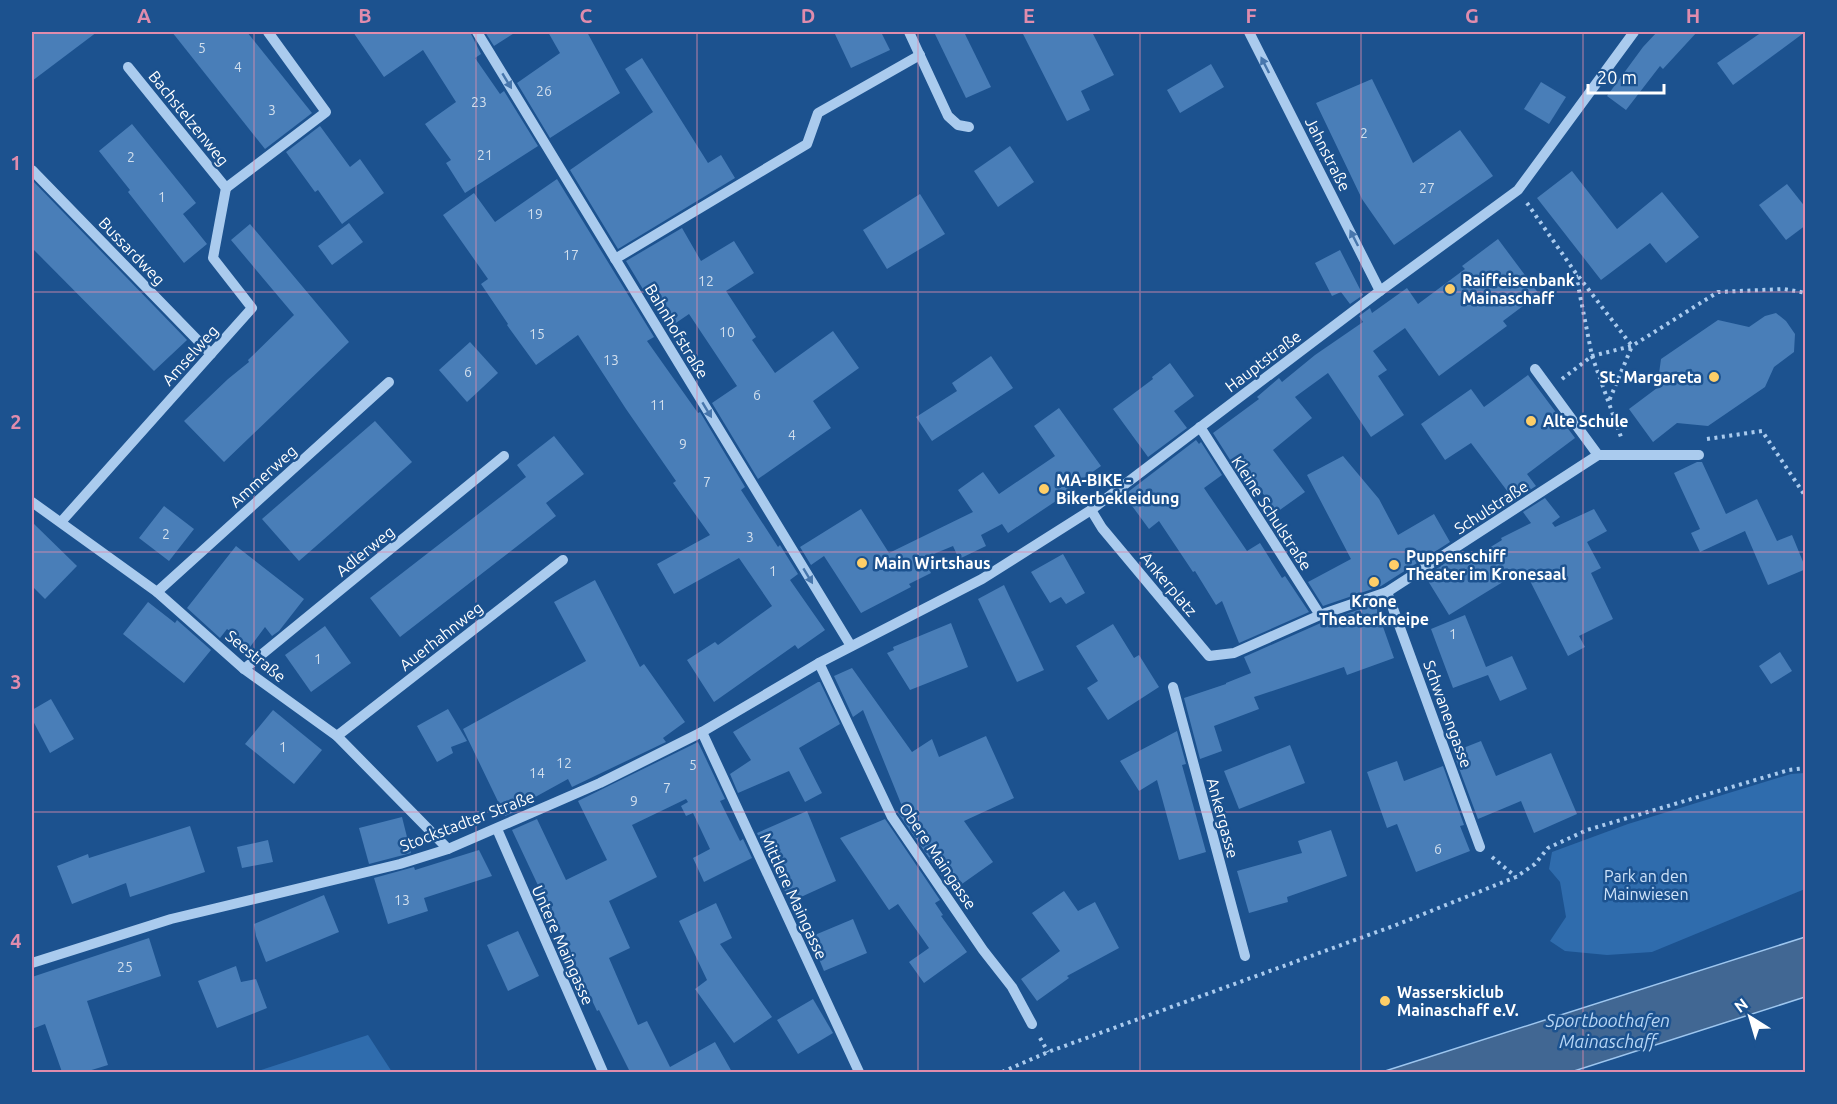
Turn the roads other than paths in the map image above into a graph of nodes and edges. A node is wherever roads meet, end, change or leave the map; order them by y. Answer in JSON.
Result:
{"nodes":[{"id":1,"x":268,"y":32,"type":"edge"},
{"id":2,"x":477,"y":32,"type":"edge"},
{"id":3,"x":909,"y":32,"type":"edge"},
{"id":4,"x":1249,"y":32,"type":"edge"},
{"id":5,"x":1634,"y":32,"type":"edge"},
{"id":6,"x":920,"y":55,"type":"junction"},
{"id":7,"x":128,"y":67,"type":"dead end"},
{"id":8,"x":969,"y":128,"type":"dead end"},
{"id":9,"x":32,"y":170,"type":"edge"},
{"id":10,"x":226,"y":188,"type":"junction"},
{"id":11,"x":615,"y":259,"type":"junction"},
{"id":12,"x":1380,"y":291,"type":"junction"},
{"id":13,"x":211,"y":354,"type":"junction"},
{"id":14,"x":1535,"y":369,"type":"dead end"},
{"id":15,"x":389,"y":382,"type":"dead end"},
{"id":16,"x":1200,"y":427,"type":"junction"},
{"id":17,"x":1598,"y":455,"type":"junction"},
{"id":18,"x":1700,"y":455,"type":"dead end"},
{"id":19,"x":504,"y":456,"type":"dead end"},
{"id":20,"x":32,"y":502,"type":"edge"},
{"id":21,"x":1091,"y":510,"type":"junction"},
{"id":22,"x":61,"y":522,"type":"junction"},
{"id":23,"x":563,"y":560,"type":"dead end"},
{"id":24,"x":157,"y":592,"type":"junction"},
{"id":25,"x":1387,"y":592,"type":"junction"},
{"id":26,"x":1320,"y":615,"type":"junction"},
{"id":27,"x":851,"y":646,"type":"junction"},
{"id":28,"x":1234,"y":653,"type":"joint"},
{"id":29,"x":819,"y":663,"type":"junction"},
{"id":30,"x":244,"y":669,"type":"junction"},
{"id":31,"x":1173,"y":687,"type":"dead end"},
{"id":32,"x":702,"y":732,"type":"junction"},
{"id":33,"x":337,"y":736,"type":"junction"},
{"id":34,"x":496,"y":829,"type":"junction"},
{"id":35,"x":1480,"y":846,"type":"road end"},
{"id":36,"x":448,"y":849,"type":"junction"},
{"id":37,"x":1245,"y":956,"type":"dead end"},
{"id":38,"x":32,"y":963,"type":"edge"},
{"id":39,"x":1032,"y":1024,"type":"dead end"},
{"id":40,"x":603,"y":1072,"type":"edge"},
{"id":41,"x":859,"y":1072,"type":"edge"}],
"edges":[{"from":1,"to":10,"type":"street"},
{"from":2,"to":11,"type":"street","name":"Bahnhofstraße","one_way":true},
{"from":3,"to":6,"type":"street"},
{"from":12,"to":4,"type":"street","name":"Jahnstraße","one_way":true},
{"from":5,"to":12,"type":"street","name":"Hauptstraße"},
{"from":6,"to":8,"type":"street"},
{"from":6,"to":11,"type":"street"},
{"from":7,"to":10,"type":"street","name":"Bachstelzenweg"},
{"from":9,"to":13,"type":"street","name":"Bussardweg"},
{"from":10,"to":13,"type":"street","name":"Amselweg"},
{"from":11,"to":27,"type":"street","name":"Bahnhofstraße","one_way":true},
{"from":12,"to":16,"type":"street","name":"Hauptstraße"},
{"from":13,"to":22,"type":"street","name":"Amselweg"},
{"from":14,"to":17,"type":"street"},
{"from":15,"to":24,"type":"street","name":"Ammerweg"},
{"from":16,"to":21,"type":"street","name":"Hauptstraße"},
{"from":16,"to":26,"type":"street","name":"Kleine Schulstraße"},
{"from":17,"to":18,"type":"street"},
{"from":17,"to":25,"type":"street","name":"Schulstraße"},
{"from":19,"to":30,"type":"street","name":"Adlerweg"},
{"from":20,"to":22,"type":"street","name":"Seestraße"},
{"from":21,"to":27,"type":"street","name":"Hauptstraße"},
{"from":21,"to":28,"type":"street","name":"Ankerplatz"},
{"from":22,"to":24,"type":"street","name":"Seestraße"},
{"from":23,"to":33,"type":"street","name":"Auerhahnweg"},
{"from":24,"to":30,"type":"street","name":"Seestraße"},
{"from":25,"to":26,"type":"street","name":"Schulstraße"},
{"from":25,"to":35,"type":"street","name":"Schwanengasse"},
{"from":26,"to":28,"type":"street","name":"Schulstraße"},
{"from":27,"to":29,"type":"street","name":"Stockstadter Straße"},
{"from":29,"to":32,"type":"street","name":"Stockstadter Straße"},
{"from":29,"to":39,"type":"street","name":"Obere Maingasse"},
{"from":30,"to":33,"type":"street","name":"Seestraße"},
{"from":31,"to":37,"type":"street","name":"Ankergasse"},
{"from":32,"to":34,"type":"street","name":"Stockstadter Straße"},
{"from":32,"to":41,"type":"street","name":"Mittlere Maingasse"},
{"from":33,"to":36,"type":"street","name":"Seestraße"},
{"from":34,"to":36,"type":"street","name":"Stockstadter Straße"},
{"from":34,"to":40,"type":"street","name":"Untere Maingasse"},
{"from":36,"to":38,"type":"street","name":"Stockstadter Straße"}]}
